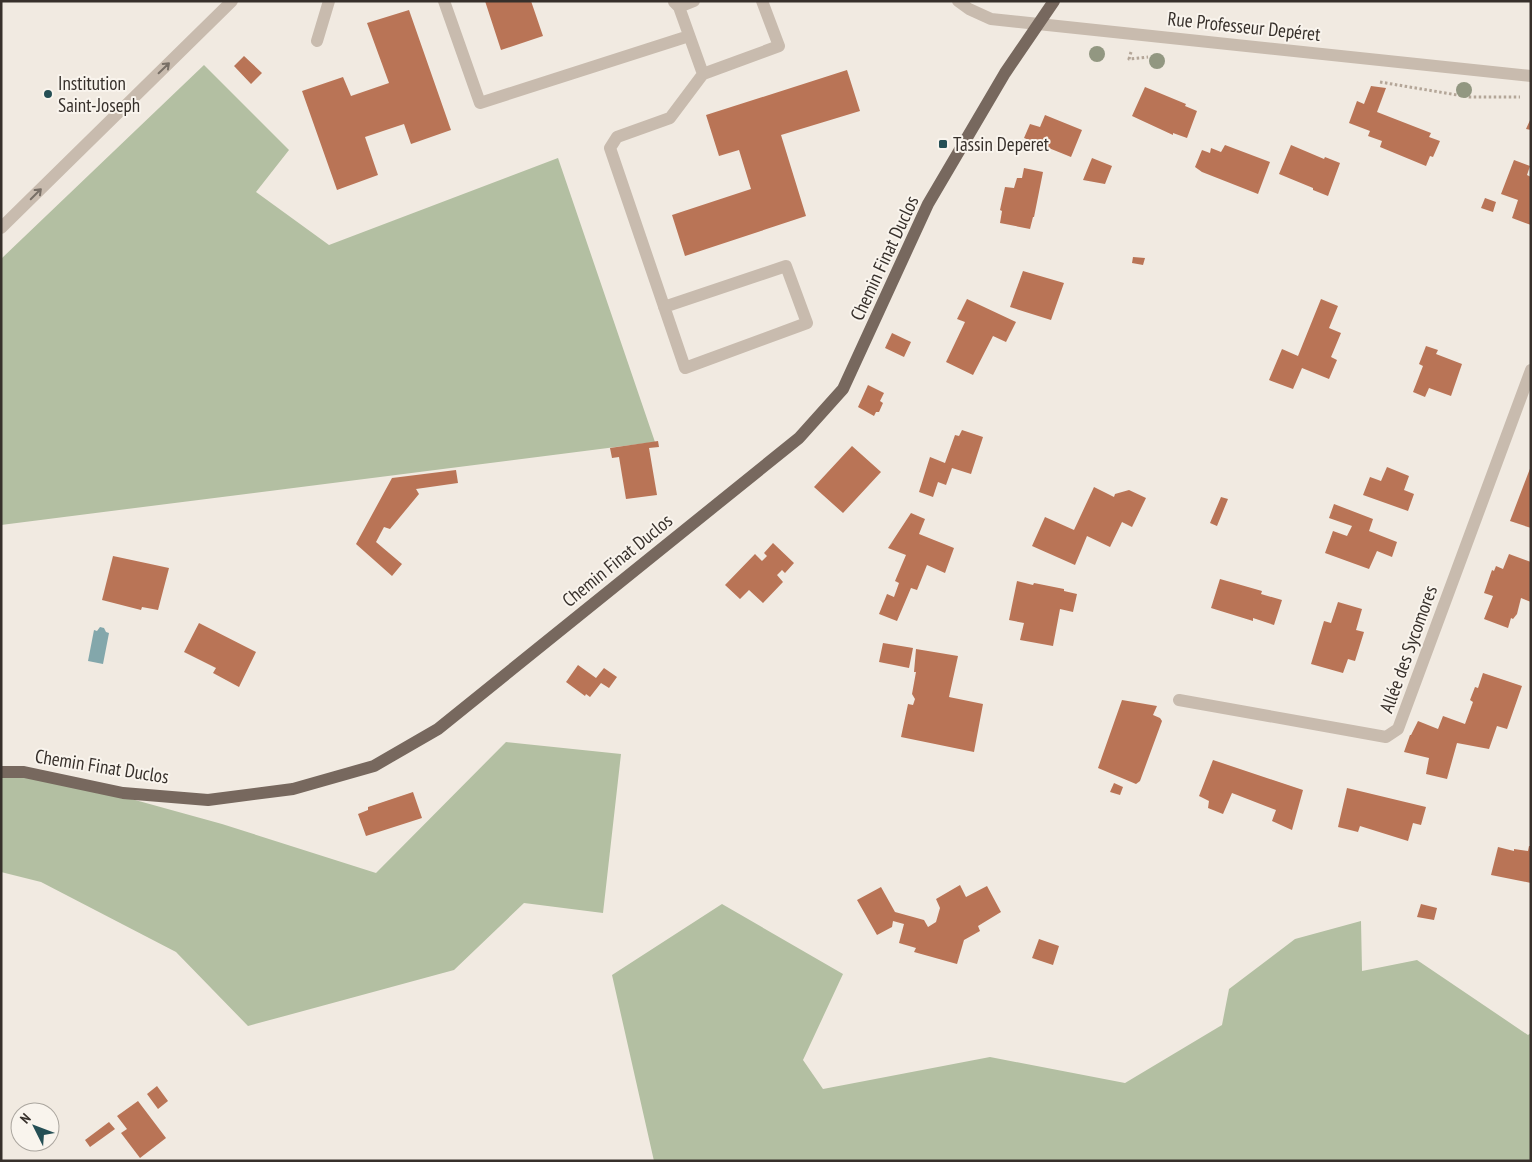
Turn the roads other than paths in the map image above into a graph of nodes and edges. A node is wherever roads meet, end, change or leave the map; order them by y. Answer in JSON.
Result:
{"nodes":[{"id":1,"x":232,"y":1,"type":"edge"},
{"id":2,"x":329,"y":1,"type":"edge"},
{"id":3,"x":444,"y":1,"type":"edge"},
{"id":4,"x":694,"y":1,"type":"edge"},
{"id":5,"x":762,"y":1,"type":"edge"},
{"id":6,"x":958,"y":1,"type":"edge"},
{"id":7,"x":1054,"y":1,"type":"edge"},
{"id":8,"x":676,"y":4,"type":"edge"},
{"id":9,"x":1037,"y":23,"type":"junction"},
{"id":10,"x":689,"y":36,"type":"junction"},
{"id":11,"x":317,"y":41,"type":"dead end"},
{"id":12,"x":703,"y":74,"type":"junction"},
{"id":13,"x":1531,"y":76,"type":"edge"},
{"id":14,"x":1,"y":228,"type":"edge"},
{"id":15,"x":664,"y":307,"type":"junction"},
{"id":16,"x":1531,"y":370,"type":"edge"},
{"id":17,"x":1179,"y":700,"type":"dead end"},
{"id":18,"x":1,"y":772,"type":"edge"}],
"edges":[{"from":14,"to":1,"type":"street","one_way":true},
{"from":2,"to":11,"type":"street"},
{"from":3,"to":10,"type":"street"},
{"from":4,"to":8,"type":"street"},
{"from":5,"to":12,"type":"street"},
{"from":6,"to":9,"type":"street","name":"Rue Professeur Depéret"},
{"from":7,"to":9,"type":"main road","name":"Chemin Finat Duclos"},
{"from":8,"to":10,"type":"street"},
{"from":9,"to":13,"type":"street","name":"Rue Professeur Depéret"},
{"from":9,"to":18,"type":"main road","name":"Chemin Finat Duclos"},
{"from":10,"to":12,"type":"street"},
{"from":12,"to":15,"type":"street"},
{"from":15,"to":15,"type":"street"},
{"from":16,"to":17,"type":"street","name":"Allée des Sycomores"}]}
